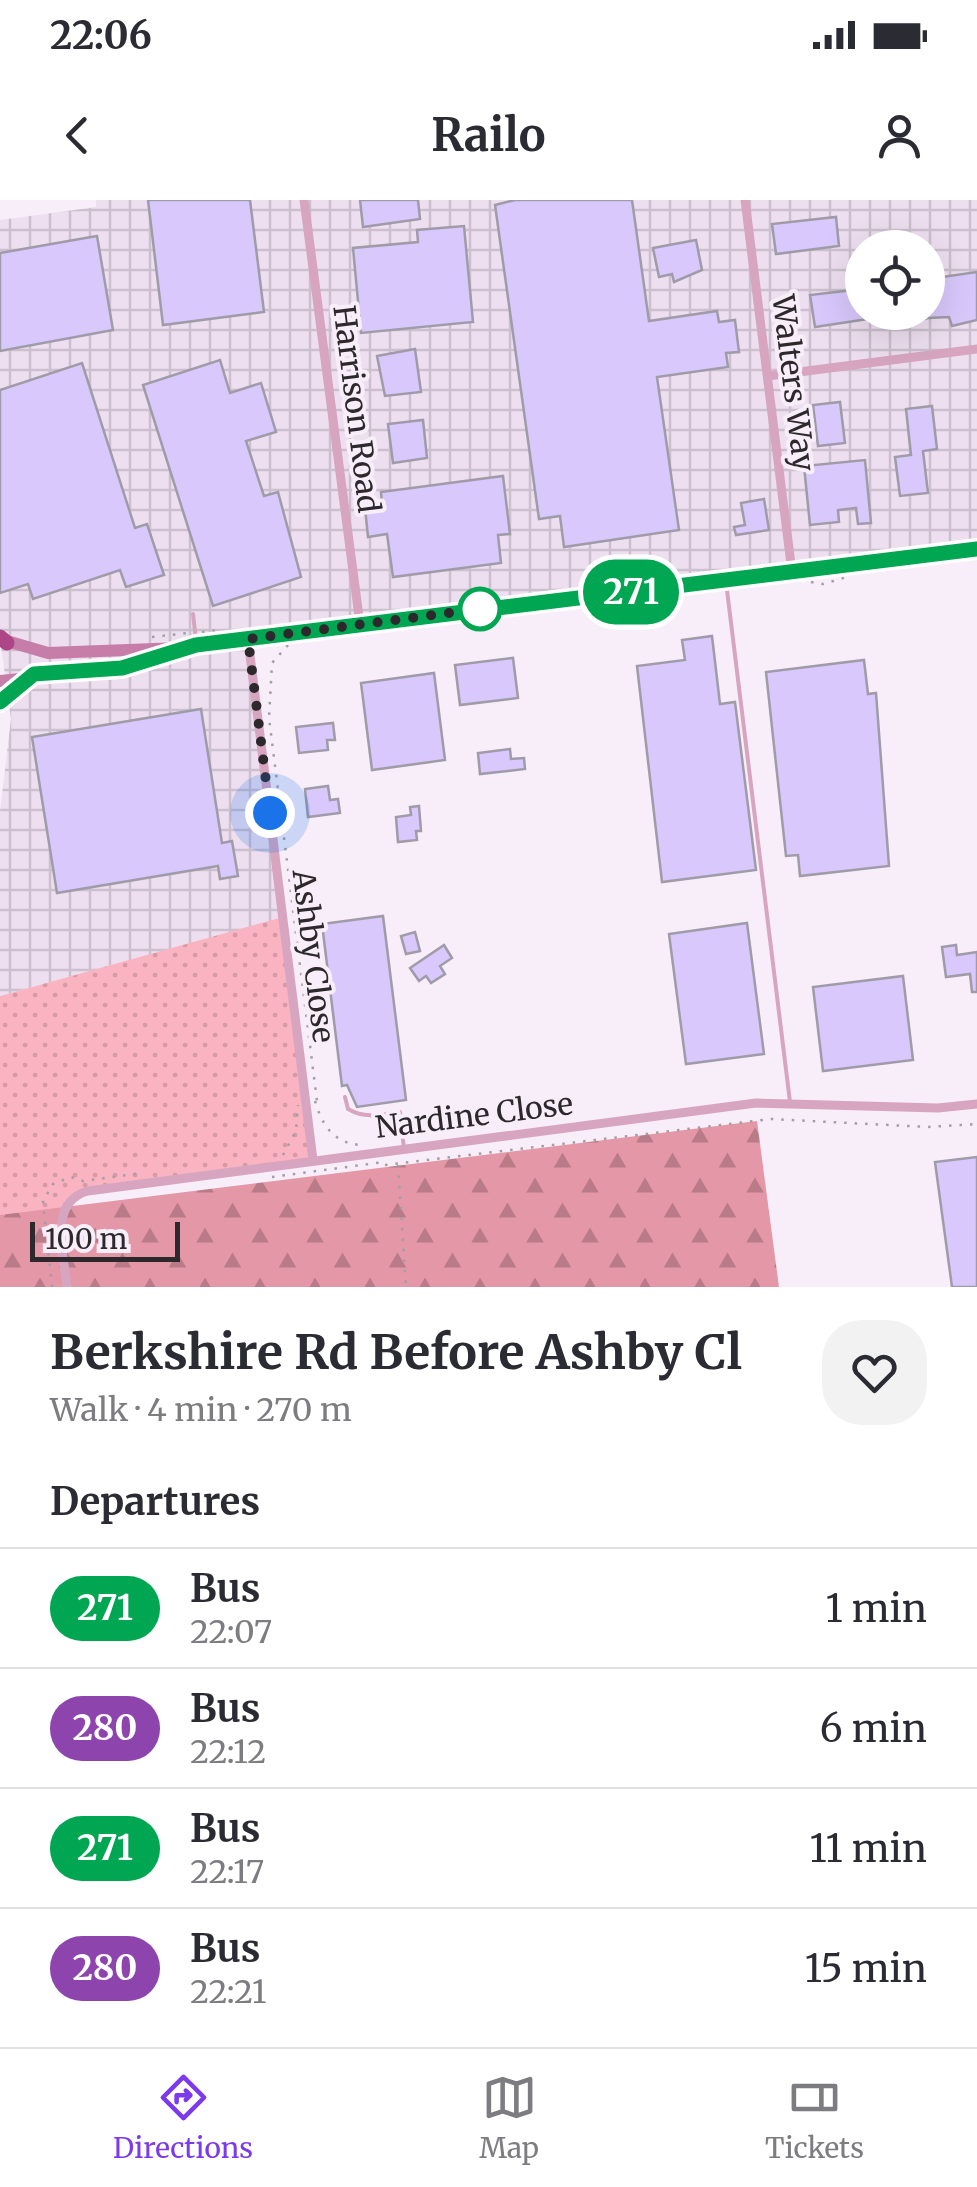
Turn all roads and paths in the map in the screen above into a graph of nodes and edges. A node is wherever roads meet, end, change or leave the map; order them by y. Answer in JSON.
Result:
{"nodes":[{"id":1,"x":304,"y":200,"type":"edge"},
{"id":2,"x":745,"y":200,"type":"edge"},
{"id":3,"x":977,"y":349,"type":"edge"},
{"id":4,"x":768,"y":376,"type":"junction"},
{"id":5,"x":977,"y":549,"type":"edge"},
{"id":6,"x":792,"y":572,"type":"junction"},
{"id":7,"x":726,"y":582,"type":"junction"},
{"id":8,"x":192,"y":614,"type":"dead end"},
{"id":9,"x":360,"y":624,"type":"junction"},
{"id":10,"x":2,"y":639,"type":"edge"},
{"id":11,"x":248,"y":639,"type":"junction"},
{"id":12,"x":293,"y":642,"type":"dead end"},
{"id":13,"x":192,"y":646,"type":"junction"},
{"id":14,"x":34,"y":674,"type":"junction"},
{"id":15,"x":0,"y":681,"type":"edge"},
{"id":16,"x":0,"y":702,"type":"edge"},
{"id":17,"x":344,"y":1097,"type":"dead end"},
{"id":18,"x":311,"y":1102,"type":"junction"},
{"id":19,"x":790,"y":1102,"type":"junction"},
{"id":20,"x":977,"y":1104,"type":"edge"},
{"id":21,"x":977,"y":1124,"type":"edge"},
{"id":22,"x":404,"y":1149,"type":"junction"},
{"id":23,"x":383,"y":1152,"type":"junction"},
{"id":24,"x":312,"y":1160,"type":"junction"},
{"id":25,"x":398,"y":1163,"type":"junction"},
{"id":26,"x":384,"y":1165,"type":"junction"},
{"id":27,"x":271,"y":1166,"type":"junction"},
{"id":28,"x":66,"y":1287,"type":"edge"},
{"id":29,"x":406,"y":1287,"type":"edge"}],
"edges":[{"from":1,"to":9,"type":"street","name":"Harrison Road"},
{"from":2,"to":4,"type":"street","name":"Walters Way"},
{"from":3,"to":4,"type":"street"},
{"from":4,"to":6,"type":"street","name":"Walters Way"},
{"from":5,"to":6,"type":"main road"},
{"from":6,"to":7,"type":"main road"},
{"from":7,"to":9,"type":"main road"},
{"from":7,"to":19,"type":"lane"},
{"from":8,"to":13,"type":"lane"},
{"from":9,"to":11,"type":"main road"},
{"from":10,"to":13,"type":"main road"},
{"from":11,"to":13,"type":"main road"},
{"from":11,"to":18,"type":"street","name":"Ashby Close"},
{"from":12,"to":18,"type":"path"},
{"from":13,"to":14,"type":"main road"},
{"from":14,"to":15,"type":"main road"},
{"from":14,"to":16,"type":"main road"},
{"from":17,"to":22,"type":"lane"},
{"from":18,"to":23,"type":"path"},
{"from":18,"to":24,"type":"street","name":"Ashby Close"},
{"from":18,"to":27,"type":"path"},
{"from":19,"to":20,"type":"street","name":"Nardine Close"},
{"from":19,"to":22,"type":"street","name":"Nardine Close"},
{"from":21,"to":25,"type":"path"},
{"from":22,"to":23,"type":"street","name":"Nardine Close"},
{"from":23,"to":24,"type":"street","name":"Nardine Close"},
{"from":23,"to":26,"type":"path"},
{"from":24,"to":27,"type":"street","name":"Nardine Close"},
{"from":25,"to":26,"type":"path"},
{"from":25,"to":29,"type":"path"},
{"from":26,"to":27,"type":"path"},
{"from":27,"to":28,"type":"street","name":"Nardine Close"}]}
